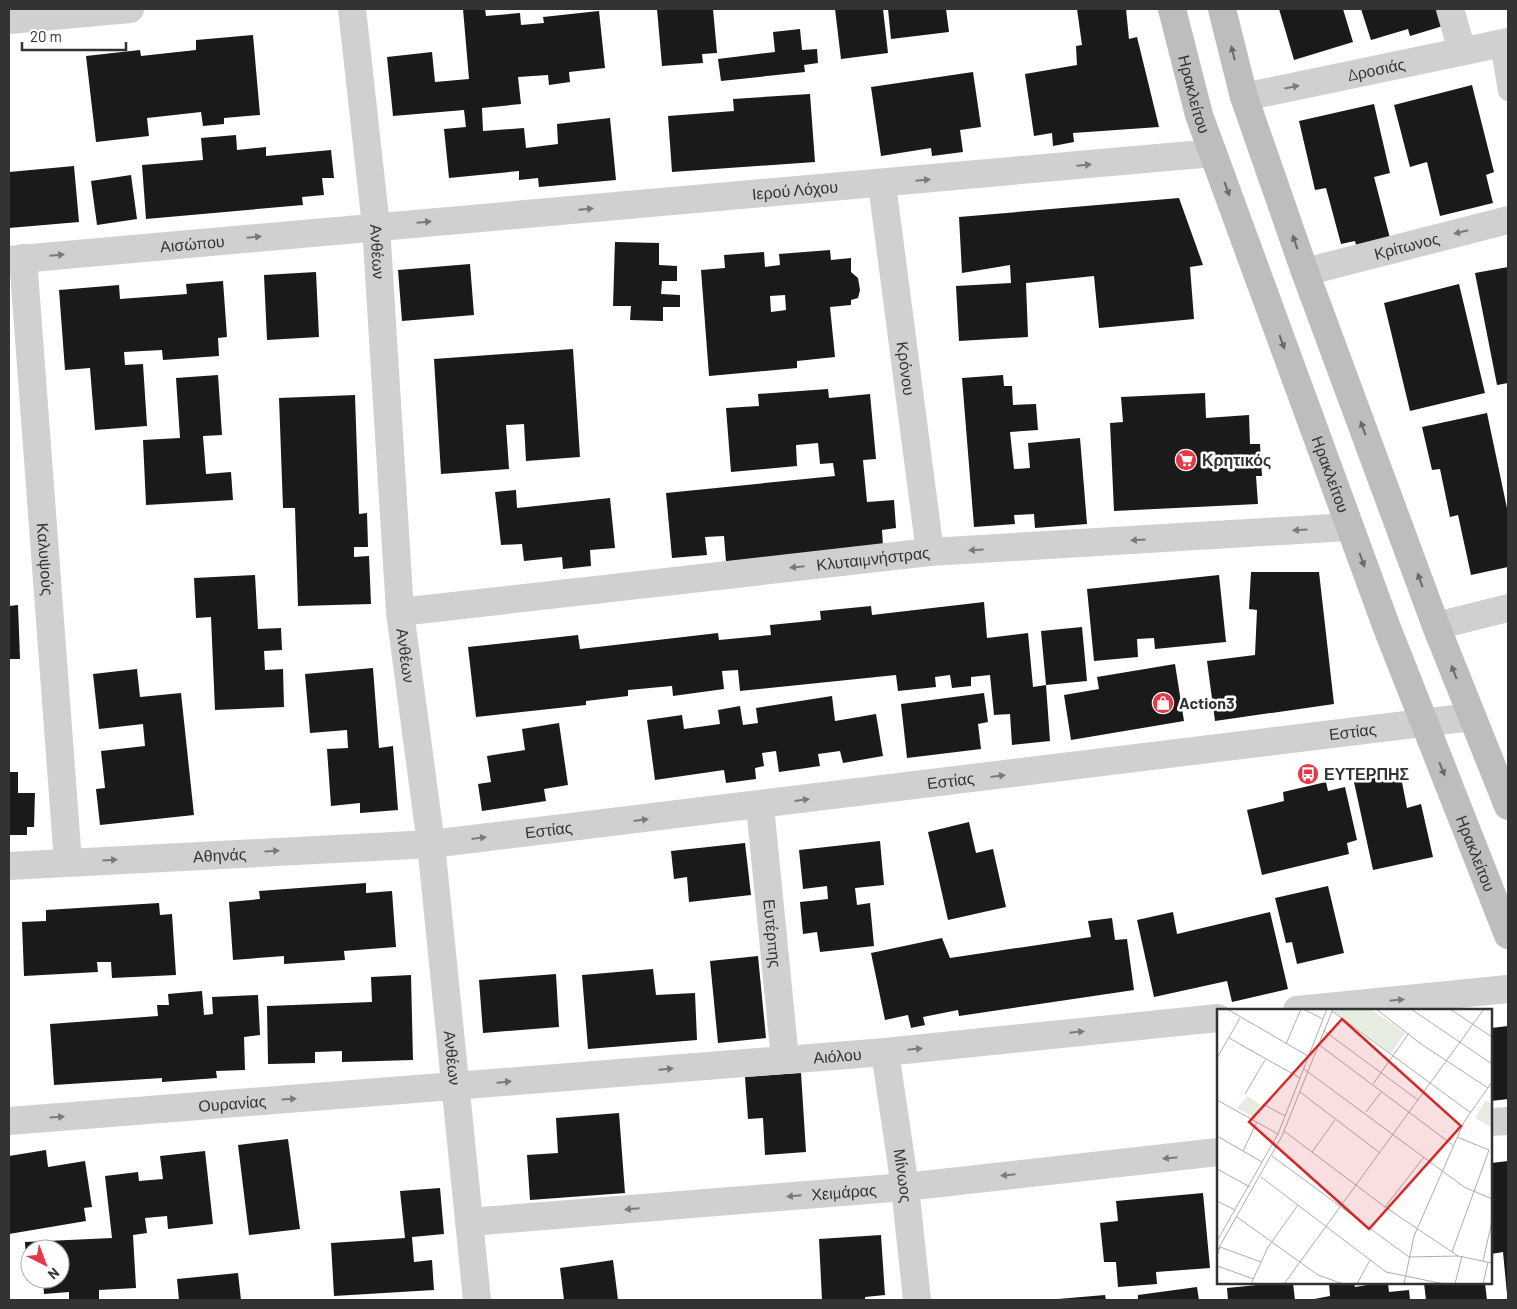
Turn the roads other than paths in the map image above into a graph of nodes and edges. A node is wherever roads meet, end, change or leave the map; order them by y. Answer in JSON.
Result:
{"nodes":[{"id":1,"x":130,"y":9,"type":"edge"},
{"id":2,"x":352,"y":9,"type":"edge"},
{"id":3,"x":1172,"y":9,"type":"edge"},
{"id":4,"x":1222,"y":9,"type":"edge"},
{"id":5,"x":1450,"y":9,"type":"edge"},
{"id":6,"x":9,"y":20,"type":"edge"},
{"id":7,"x":1504,"y":43,"type":"edge"},
{"id":8,"x":1462,"y":51,"type":"junction"},
{"id":9,"x":1508,"y":91,"type":"edge"},
{"id":10,"x":1244,"y":97,"type":"junction"},
{"id":11,"x":1213,"y":153,"type":"junction"},
{"id":12,"x":882,"y":184,"type":"junction"},
{"id":13,"x":1508,"y":220,"type":"edge"},
{"id":14,"x":376,"y":226,"type":"junction"},
{"id":15,"x":16,"y":259,"type":"edge"},
{"id":16,"x":1305,"y":272,"type":"junction"},
{"id":17,"x":1349,"y":527,"type":"junction"},
{"id":18,"x":930,"y":552,"type":"junction"},
{"id":19,"x":1508,"y":608,"type":"edge"},
{"id":20,"x":400,"y":612,"type":"junction"},
{"id":21,"x":1436,"y":626,"type":"junction"},
{"id":22,"x":1471,"y":717,"type":"junction"},
{"id":23,"x":1424,"y":724,"type":"junction"},
{"id":24,"x":760,"y":806,"type":"junction"},
{"id":25,"x":1508,"y":806,"type":"edge"},
{"id":26,"x":431,"y":844,"type":"junction"},
{"id":27,"x":68,"y":862,"type":"junction"},
{"id":28,"x":9,"y":866,"type":"edge"},
{"id":29,"x":1508,"y":935,"type":"edge"},
{"id":30,"x":1508,"y":989,"type":"edge"},
{"id":31,"x":1307,"y":1009,"type":"edge"},
{"id":32,"x":1217,"y":1018,"type":"edge"},
{"id":33,"x":885,"y":1052,"type":"junction"},
{"id":34,"x":785,"y":1059,"type":"junction"},
{"id":35,"x":456,"y":1086,"type":"junction"},
{"id":36,"x":9,"y":1121,"type":"edge"},
{"id":37,"x":1508,"y":1121,"type":"edge"},
{"id":38,"x":1492,"y":1122,"type":"edge"},
{"id":39,"x":1217,"y":1152,"type":"edge"},
{"id":40,"x":905,"y":1187,"type":"junction"},
{"id":41,"x":470,"y":1222,"type":"junction"},
{"id":42,"x":477,"y":1300,"type":"edge"},
{"id":43,"x":917,"y":1300,"type":"edge"}],
"edges":[{"from":1,"to":6,"type":"street"},
{"from":2,"to":14,"type":"street","name":"Ανθέων"},
{"from":3,"to":11,"type":"main road","name":"Ηρακλείτου"},
{"from":10,"to":4,"type":"main road","one_way":true},
{"from":5,"to":8,"type":"street"},
{"from":7,"to":8,"type":"street","name":"Δροσιάς"},
{"from":7,"to":9,"type":"street"},
{"from":10,"to":8,"type":"street","name":"Δροσιάς","one_way":true},
{"from":16,"to":10,"type":"main road","one_way":true},
{"from":12,"to":11,"type":"street","name":"Ιερού Λόχου","one_way":true},
{"from":11,"to":17,"type":"main road","name":"Ηρακλείτου","one_way":true},
{"from":14,"to":12,"type":"street","name":"Ιερού Λόχου","one_way":true},
{"from":12,"to":18,"type":"street","name":"Κρόνου"},
{"from":13,"to":16,"type":"street","name":"Κρίτωνος","one_way":true},
{"from":15,"to":14,"type":"street","name":"Αισώπου","one_way":true},
{"from":14,"to":20,"type":"street","name":"Ανθέων"},
{"from":15,"to":27,"type":"street","name":"Καλυψούς"},
{"from":21,"to":16,"type":"main road","one_way":true},
{"from":17,"to":18,"type":"street","name":"Κλυταιμνήστρας","one_way":true},
{"from":17,"to":23,"type":"main road","name":"Ηρακλείτου","one_way":true},
{"from":18,"to":20,"type":"street","name":"Κλυταιμνήστρας","one_way":true},
{"from":19,"to":21,"type":"street"},
{"from":20,"to":26,"type":"street","name":"Ανθέων"},
{"from":22,"to":21,"type":"main road","one_way":true},
{"from":22,"to":23,"type":"street","name":"Εστίας"},
{"from":22,"to":25,"type":"main road"},
{"from":24,"to":23,"type":"street","name":"Εστίας","one_way":true},
{"from":23,"to":29,"type":"main road","name":"Ηρακλείτου","one_way":true},
{"from":26,"to":24,"type":"street","name":"Εστίας","one_way":true},
{"from":24,"to":34,"type":"street","name":"Ευτέρπης"},
{"from":27,"to":26,"type":"street","name":"Αθηνάς","one_way":true},
{"from":26,"to":35,"type":"street","name":"Ανθέων"},
{"from":27,"to":28,"type":"street","name":"Αθηνάς"},
{"from":31,"to":30,"type":"street","one_way":true},
{"from":33,"to":32,"type":"street","name":"Αιόλου","one_way":true},
{"from":33,"to":34,"type":"street","name":"Αιόλου"},
{"from":33,"to":40,"type":"street","name":"Μίνωος"},
{"from":35,"to":34,"type":"street","name":"Αιόλου","one_way":true},
{"from":36,"to":35,"type":"street","name":"Ουρανίας","one_way":true},
{"from":35,"to":41,"type":"street","name":"Ανθέων"},
{"from":37,"to":38,"type":"street"},
{"from":39,"to":40,"type":"street","name":"Χειμάρας","one_way":true},
{"from":40,"to":41,"type":"street","name":"Χειμάρας","one_way":true},
{"from":40,"to":43,"type":"street","name":"Μίνωος"},
{"from":41,"to":42,"type":"street","name":"Ανθέων"}]}
